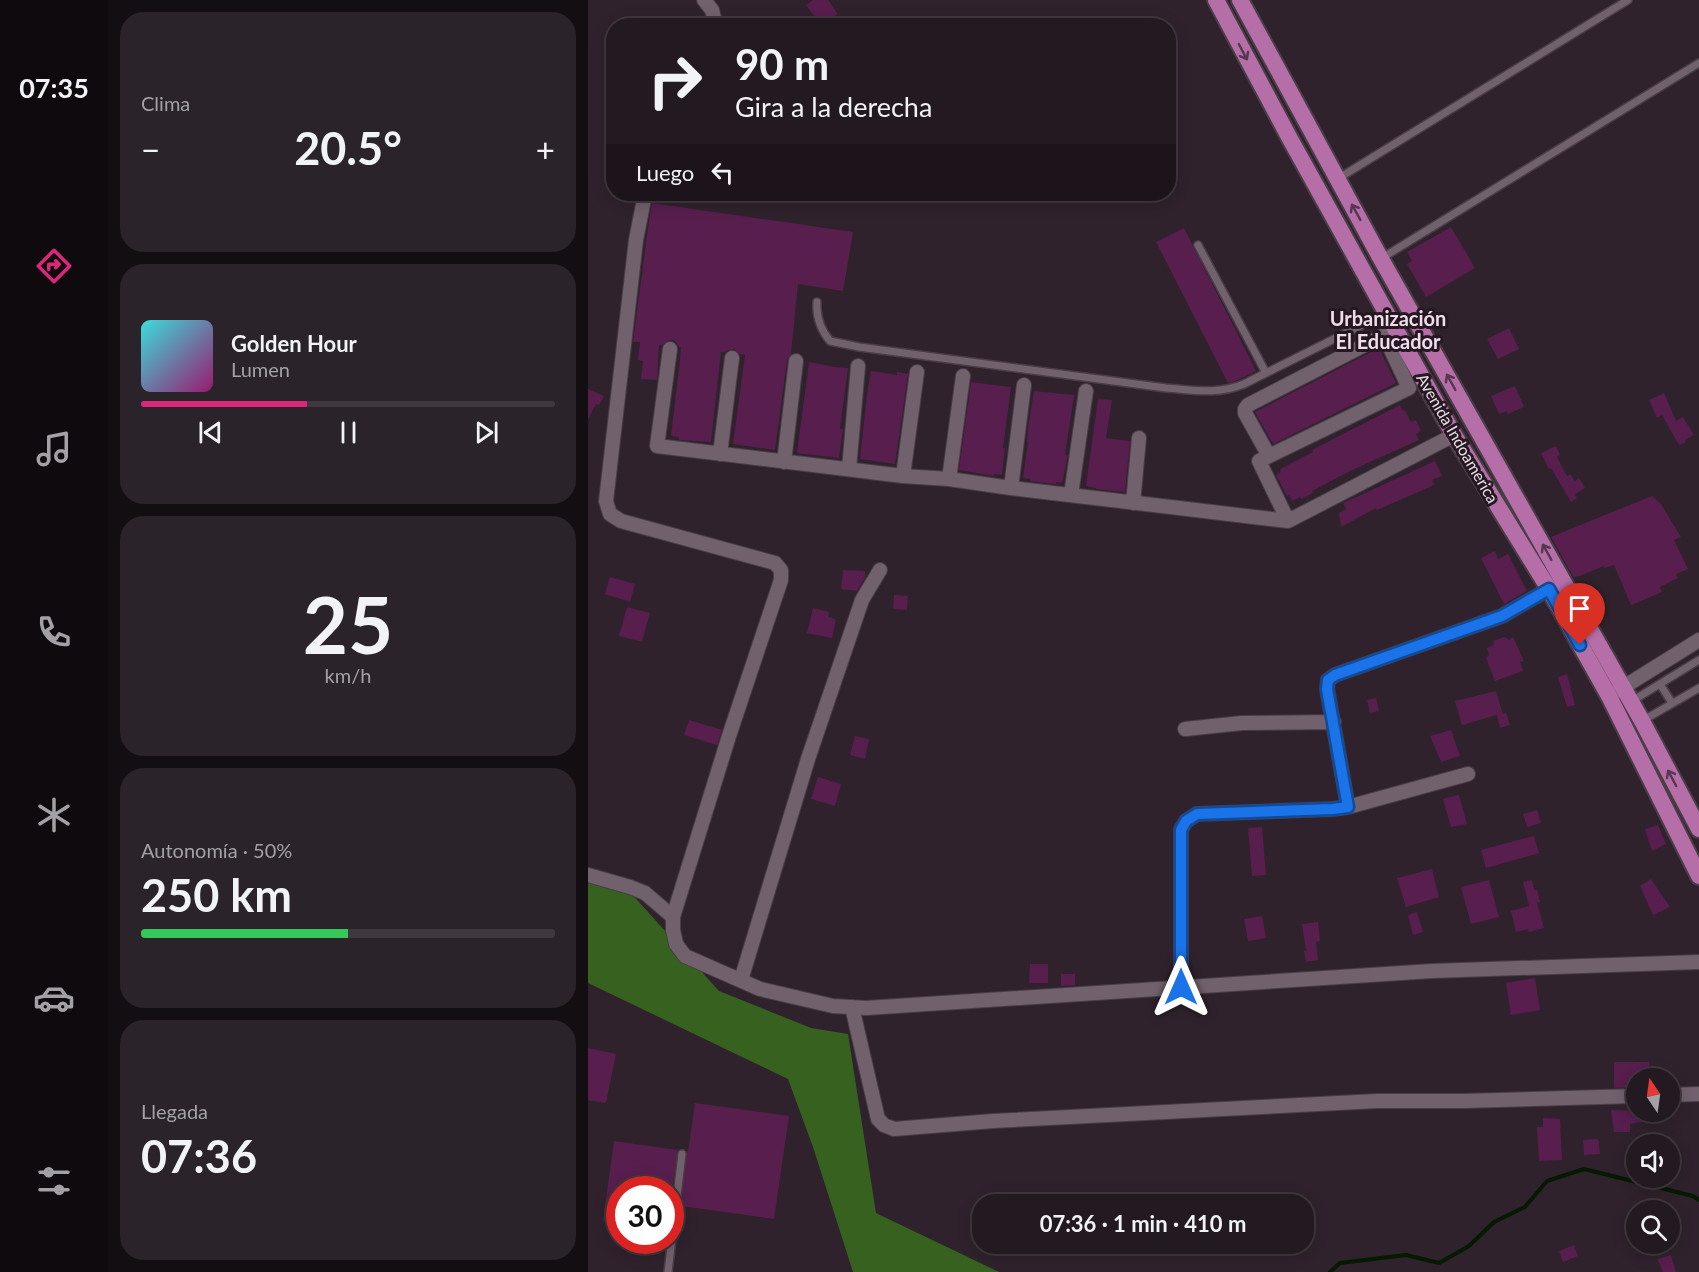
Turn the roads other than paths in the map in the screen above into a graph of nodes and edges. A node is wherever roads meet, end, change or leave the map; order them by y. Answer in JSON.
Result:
{"nodes":[{"id":1,"x":704,"y":0,"type":"edge"},
{"id":2,"x":1216,"y":0,"type":"edge"},
{"id":3,"x":1240,"y":0,"type":"edge"},
{"id":4,"x":1628,"y":0,"type":"edge"},
{"id":5,"x":714,"y":18,"type":"edge"},
{"id":6,"x":1699,"y":63,"type":"edge"},
{"id":7,"x":1338,"y":179,"type":"junction"},
{"id":8,"x":644,"y":201,"type":"edge"},
{"id":9,"x":1198,"y":245,"type":"dead end"},
{"id":10,"x":1381,"y":259,"type":"junction"},
{"id":11,"x":817,"y":302,"type":"dead end"},
{"id":12,"x":1386,"y":313,"type":"junction"},
{"id":13,"x":670,"y":349,"type":"dead end"},
{"id":14,"x":732,"y":358,"type":"dead end"},
{"id":15,"x":796,"y":361,"type":"dead end"},
{"id":16,"x":858,"y":366,"type":"dead end"},
{"id":17,"x":917,"y":372,"type":"dead end"},
{"id":18,"x":1266,"y":373,"type":"junction"},
{"id":19,"x":963,"y":376,"type":"dead end"},
{"id":20,"x":1024,"y":385,"type":"dead end"},
{"id":21,"x":1086,"y":391,"type":"dead end"},
{"id":22,"x":1454,"y":435,"type":"junction"},
{"id":23,"x":1139,"y":438,"type":"dead end"},
{"id":24,"x":720,"y":454,"type":"junction"},
{"id":25,"x":1269,"y":456,"type":"junction"},
{"id":26,"x":784,"y":462,"type":"junction"},
{"id":27,"x":849,"y":469,"type":"junction"},
{"id":28,"x":903,"y":476,"type":"junction"},
{"id":29,"x":949,"y":479,"type":"junction"},
{"id":30,"x":1011,"y":488,"type":"junction"},
{"id":31,"x":1071,"y":495,"type":"junction"},
{"id":32,"x":1133,"y":503,"type":"junction"},
{"id":33,"x":1288,"y":521,"type":"junction"},
{"id":34,"x":880,"y":570,"type":"dead end"},
{"id":35,"x":1549,"y":589,"type":"junction"},
{"id":36,"x":1699,"y":640,"type":"edge"},
{"id":37,"x":1699,"y":660,"type":"edge"},
{"id":38,"x":1660,"y":684,"type":"junction"},
{"id":39,"x":1699,"y":688,"type":"edge"},
{"id":40,"x":1620,"y":699,"type":"junction"},
{"id":41,"x":1672,"y":703,"type":"junction"},
{"id":42,"x":1642,"y":721,"type":"junction"},
{"id":43,"x":1334,"y":722,"type":"junction"},
{"id":44,"x":1185,"y":729,"type":"dead end"},
{"id":45,"x":1468,"y":774,"type":"dead end"},
{"id":46,"x":1348,"y":807,"type":"junction"},
{"id":47,"x":1699,"y":830,"type":"edge"},
{"id":48,"x":588,"y":875,"type":"edge"},
{"id":49,"x":1699,"y":876,"type":"edge"},
{"id":50,"x":674,"y":917,"type":"junction"},
{"id":51,"x":1699,"y":962,"type":"edge"},
{"id":52,"x":741,"y":980,"type":"junction"},
{"id":53,"x":1181,"y":987,"type":"junction"},
{"id":54,"x":852,"y":1007,"type":"junction"},
{"id":55,"x":1699,"y":1094,"type":"edge"},
{"id":56,"x":1680,"y":1095,"type":"edge"},
{"id":57,"x":1626,"y":1096,"type":"edge"},
{"id":58,"x":682,"y":1154,"type":"dead end"},
{"id":59,"x":668,"y":1272,"type":"edge"}],
"edges":[{"from":1,"to":5,"type":"street"},
{"from":2,"to":12,"type":"main road","name":"Avenida Indoamerica","one_way":true},
{"from":3,"to":7,"type":"main road","name":"Avenida Indoamerica"},
{"from":4,"to":7,"type":"lane"},
{"from":6,"to":10,"type":"lane"},
{"from":10,"to":7,"type":"main road","name":"Avenida Indoamerica","one_way":true},
{"from":8,"to":50,"type":"street"},
{"from":9,"to":18,"type":"lane"},
{"from":40,"to":10,"type":"main road","name":"Avenida Indoamerica","one_way":true},
{"from":11,"to":18,"type":"lane"},
{"from":12,"to":18,"type":"lane"},
{"from":12,"to":22,"type":"main road","name":"Avenida Indoamerica"},
{"from":13,"to":24,"type":"street"},
{"from":14,"to":24,"type":"street"},
{"from":15,"to":26,"type":"street"},
{"from":16,"to":27,"type":"street"},
{"from":17,"to":28,"type":"street"},
{"from":19,"to":29,"type":"street"},
{"from":20,"to":30,"type":"street"},
{"from":21,"to":31,"type":"street"},
{"from":22,"to":33,"type":"street"},
{"from":22,"to":35,"type":"main road","name":"Avenida Indoamerica"},
{"from":23,"to":32,"type":"street"},
{"from":24,"to":26,"type":"street"},
{"from":25,"to":25,"type":"street"},
{"from":25,"to":33,"type":"street"},
{"from":26,"to":27,"type":"street"},
{"from":27,"to":28,"type":"street"},
{"from":28,"to":29,"type":"street"},
{"from":29,"to":30,"type":"street"},
{"from":30,"to":31,"type":"street"},
{"from":31,"to":32,"type":"street"},
{"from":32,"to":33,"type":"street"},
{"from":34,"to":52,"type":"street"},
{"from":35,"to":40,"type":"main road","name":"Avenida Indoamerica"},
{"from":35,"to":43,"type":"street"},
{"from":36,"to":40,"type":"street"},
{"from":37,"to":38,"type":"lane"},
{"from":38,"to":40,"type":"lane"},
{"from":38,"to":41,"type":"lane"},
{"from":39,"to":41,"type":"lane"},
{"from":40,"to":42,"type":"main road","name":"Avenida Indoamerica"},
{"from":40,"to":49,"type":"main road","name":"Avenida Indoamerica"},
{"from":41,"to":42,"type":"lane"},
{"from":47,"to":42,"type":"main road","name":"Avenida Indoamerica","one_way":true},
{"from":43,"to":44,"type":"street"},
{"from":43,"to":46,"type":"street"},
{"from":45,"to":46,"type":"street"},
{"from":46,"to":53,"type":"street"},
{"from":48,"to":50,"type":"street"},
{"from":50,"to":52,"type":"street"},
{"from":51,"to":53,"type":"street"},
{"from":52,"to":54,"type":"street"},
{"from":53,"to":54,"type":"street"},
{"from":54,"to":57,"type":"street"},
{"from":55,"to":56,"type":"street"},
{"from":58,"to":59,"type":"lane"}]}
